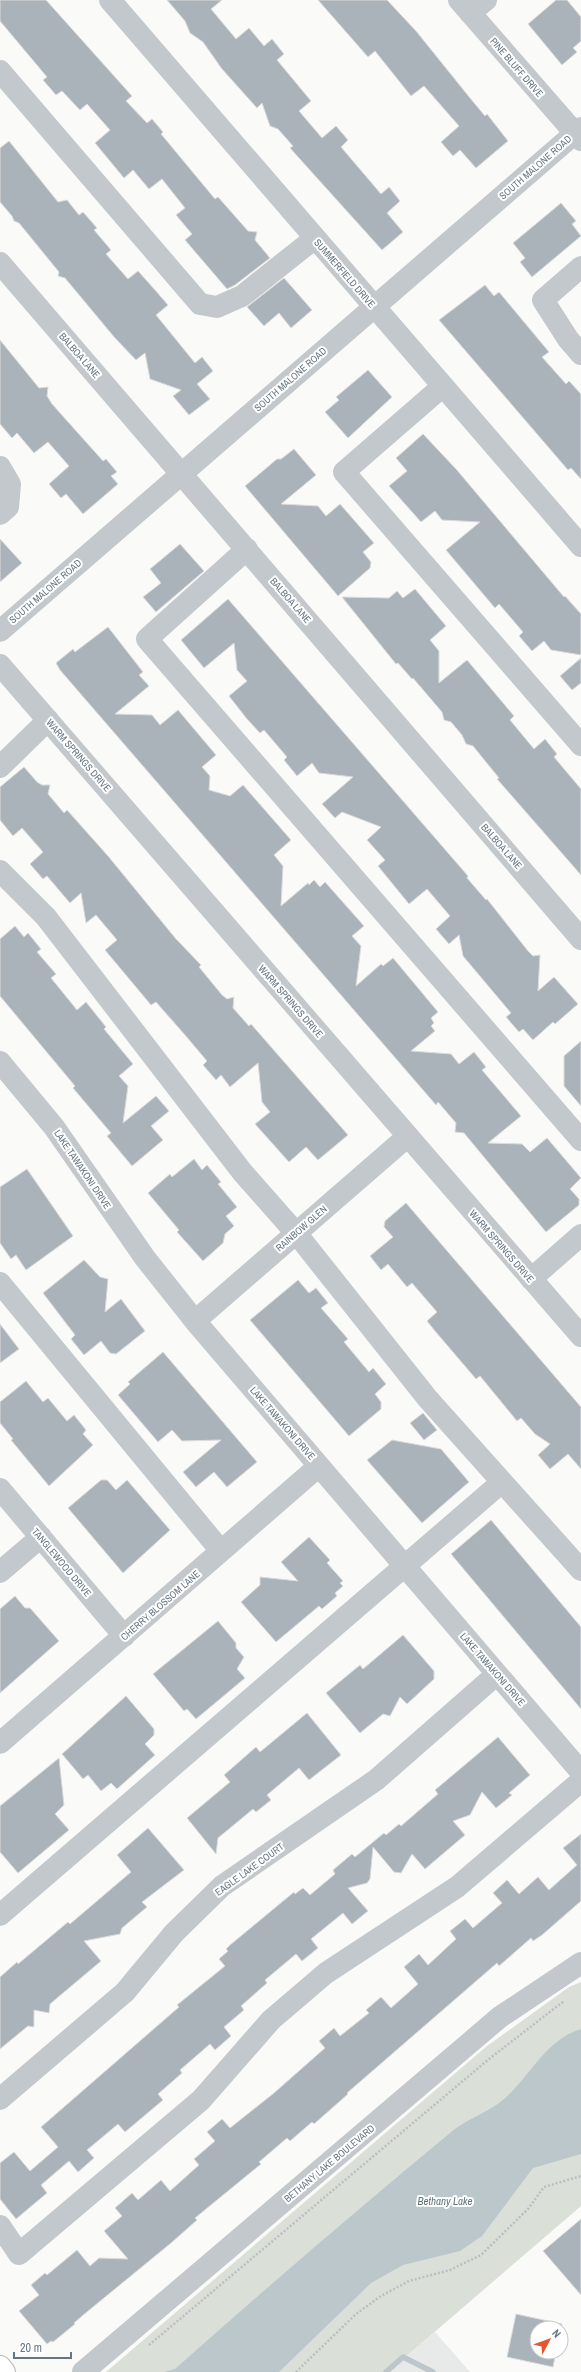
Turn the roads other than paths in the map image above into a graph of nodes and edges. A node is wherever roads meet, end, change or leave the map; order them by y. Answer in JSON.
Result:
{"nodes":[{"id":1,"x":110,"y":0,"type":"edge"},
{"id":2,"x":472,"y":4,"type":"edge"},
{"id":3,"x":0,"y":71,"type":"edge"},
{"id":4,"x":579,"y":134,"type":"edge"},
{"id":5,"x":315,"y":238,"type":"junction"},
{"id":6,"x":0,"y":263,"type":"edge"},
{"id":7,"x":581,"y":267,"type":"edge"},
{"id":8,"x":374,"y":307,"type":"junction"},
{"id":9,"x":581,"y":354,"type":"edge"},
{"id":10,"x":443,"y":386,"type":"junction"},
{"id":11,"x":0,"y":467,"type":"edge"},
{"id":12,"x":182,"y":473,"type":"junction"},
{"id":13,"x":0,"y":514,"type":"edge"},
{"id":14,"x":581,"y":546,"type":"edge"},
{"id":15,"x":247,"y":550,"type":"junction"},
{"id":16,"x":0,"y":631,"type":"edge"},
{"id":17,"x":0,"y":664,"type":"edge"},
{"id":18,"x":48,"y":720,"type":"junction"},
{"id":19,"x":581,"y":745,"type":"edge"},
{"id":20,"x":0,"y":767,"type":"edge"},
{"id":21,"x":0,"y":871,"type":"edge"},
{"id":22,"x":581,"y":938,"type":"edge"},
{"id":23,"x":0,"y":1062,"type":"edge"},
{"id":24,"x":408,"y":1136,"type":"junction"},
{"id":25,"x":581,"y":1140,"type":"edge"},
{"id":26,"x":296,"y":1233,"type":"junction"},
{"id":27,"x":581,"y":1235,"type":"edge"},
{"id":28,"x":531,"y":1279,"type":"junction"},
{"id":29,"x":0,"y":1283,"type":"edge"},
{"id":30,"x":195,"y":1321,"type":"junction"},
{"id":31,"x":581,"y":1336,"type":"edge"},
{"id":32,"x":319,"y":1466,"type":"junction"},
{"id":33,"x":502,"y":1482,"type":"junction"},
{"id":34,"x":0,"y":1489,"type":"edge"},
{"id":35,"x":41,"y":1537,"type":"junction"},
{"id":36,"x":221,"y":1551,"type":"junction"},
{"id":37,"x":403,"y":1565,"type":"junction"},
{"id":38,"x":581,"y":1570,"type":"edge"},
{"id":39,"x":0,"y":1572,"type":"edge"},
{"id":40,"x":124,"y":1636,"type":"junction"},
{"id":41,"x":497,"y":1674,"type":"junction"},
{"id":42,"x":0,"y":1743,"type":"edge"},
{"id":43,"x":581,"y":1772,"type":"edge"},
{"id":44,"x":581,"y":1781,"type":"edge"},
{"id":45,"x":0,"y":1915,"type":"edge"},
{"id":46,"x":581,"y":1963,"type":"edge"},
{"id":47,"x":0,"y":2099,"type":"edge"},
{"id":48,"x":0,"y":2226,"type":"edge"},
{"id":49,"x":0,"y":2367,"type":"edge"},
{"id":50,"x":4,"y":2372,"type":"edge"},
{"id":51,"x":83,"y":2372,"type":"edge"}],
"edges":[{"from":1,"to":5,"type":"street","name":"SUMMERFIELD DRIVE"},
{"from":2,"to":4,"type":"street","name":"PINE BLUFF DRIVE"},
{"from":3,"to":5,"type":"street"},
{"from":4,"to":8,"type":"street","name":"SOUTH MALONE ROAD"},
{"from":5,"to":8,"type":"street","name":"SUMMERFIELD DRIVE"},
{"from":6,"to":12,"type":"street","name":"BALBOA LANE"},
{"from":7,"to":9,"type":"street"},
{"from":8,"to":10,"type":"street","name":"SUMMERFIELD DRIVE"},
{"from":8,"to":12,"type":"street","name":"SOUTH MALONE ROAD"},
{"from":10,"to":14,"type":"street","name":"SUMMERFIELD DRIVE"},
{"from":10,"to":19,"type":"street"},
{"from":11,"to":13,"type":"street"},
{"from":12,"to":15,"type":"street","name":"BALBOA LANE"},
{"from":12,"to":16,"type":"street","name":"SOUTH MALONE ROAD"},
{"from":15,"to":22,"type":"street","name":"BALBOA LANE"},
{"from":15,"to":25,"type":"street"},
{"from":17,"to":18,"type":"street","name":"WARM SPRINGS DRIVE"},
{"from":18,"to":20,"type":"street"},
{"from":18,"to":24,"type":"street","name":"WARM SPRINGS DRIVE"},
{"from":21,"to":26,"type":"street"},
{"from":23,"to":30,"type":"street","name":"LAKE TAWAKONI DRIVE"},
{"from":24,"to":26,"type":"street","name":"RAINBOW GLEN"},
{"from":24,"to":28,"type":"street","name":"WARM SPRINGS DRIVE"},
{"from":26,"to":30,"type":"street","name":"RAINBOW GLEN"},
{"from":26,"to":33,"type":"street"},
{"from":27,"to":28,"type":"street"},
{"from":28,"to":31,"type":"street","name":"WARM SPRINGS DRIVE"},
{"from":29,"to":36,"type":"street"},
{"from":30,"to":32,"type":"street","name":"LAKE TAWAKONI DRIVE"},
{"from":32,"to":36,"type":"street","name":"CHERRY BLOSSOM LANE"},
{"from":32,"to":37,"type":"street","name":"LAKE TAWAKONI DRIVE"},
{"from":33,"to":37,"type":"street"},
{"from":33,"to":38,"type":"street"},
{"from":34,"to":35,"type":"street","name":"TANGLEWOOD DRIVE"},
{"from":35,"to":39,"type":"street"},
{"from":35,"to":40,"type":"street","name":"TANGLEWOOD DRIVE"},
{"from":36,"to":40,"type":"street","name":"CHERRY BLOSSOM LANE"},
{"from":37,"to":41,"type":"street","name":"LAKE TAWAKONI DRIVE"},
{"from":37,"to":45,"type":"street"},
{"from":40,"to":42,"type":"street","name":"CHERRY BLOSSOM LANE"},
{"from":41,"to":43,"type":"street","name":"LAKE TAWAKONI DRIVE"},
{"from":41,"to":47,"type":"street","name":"EAGLE LAKE COURT"},
{"from":44,"to":48,"type":"street"},
{"from":46,"to":51,"type":"street","name":"BETHANY LAKE BOULEVARD"},
{"from":49,"to":50,"type":"main road"}]}
